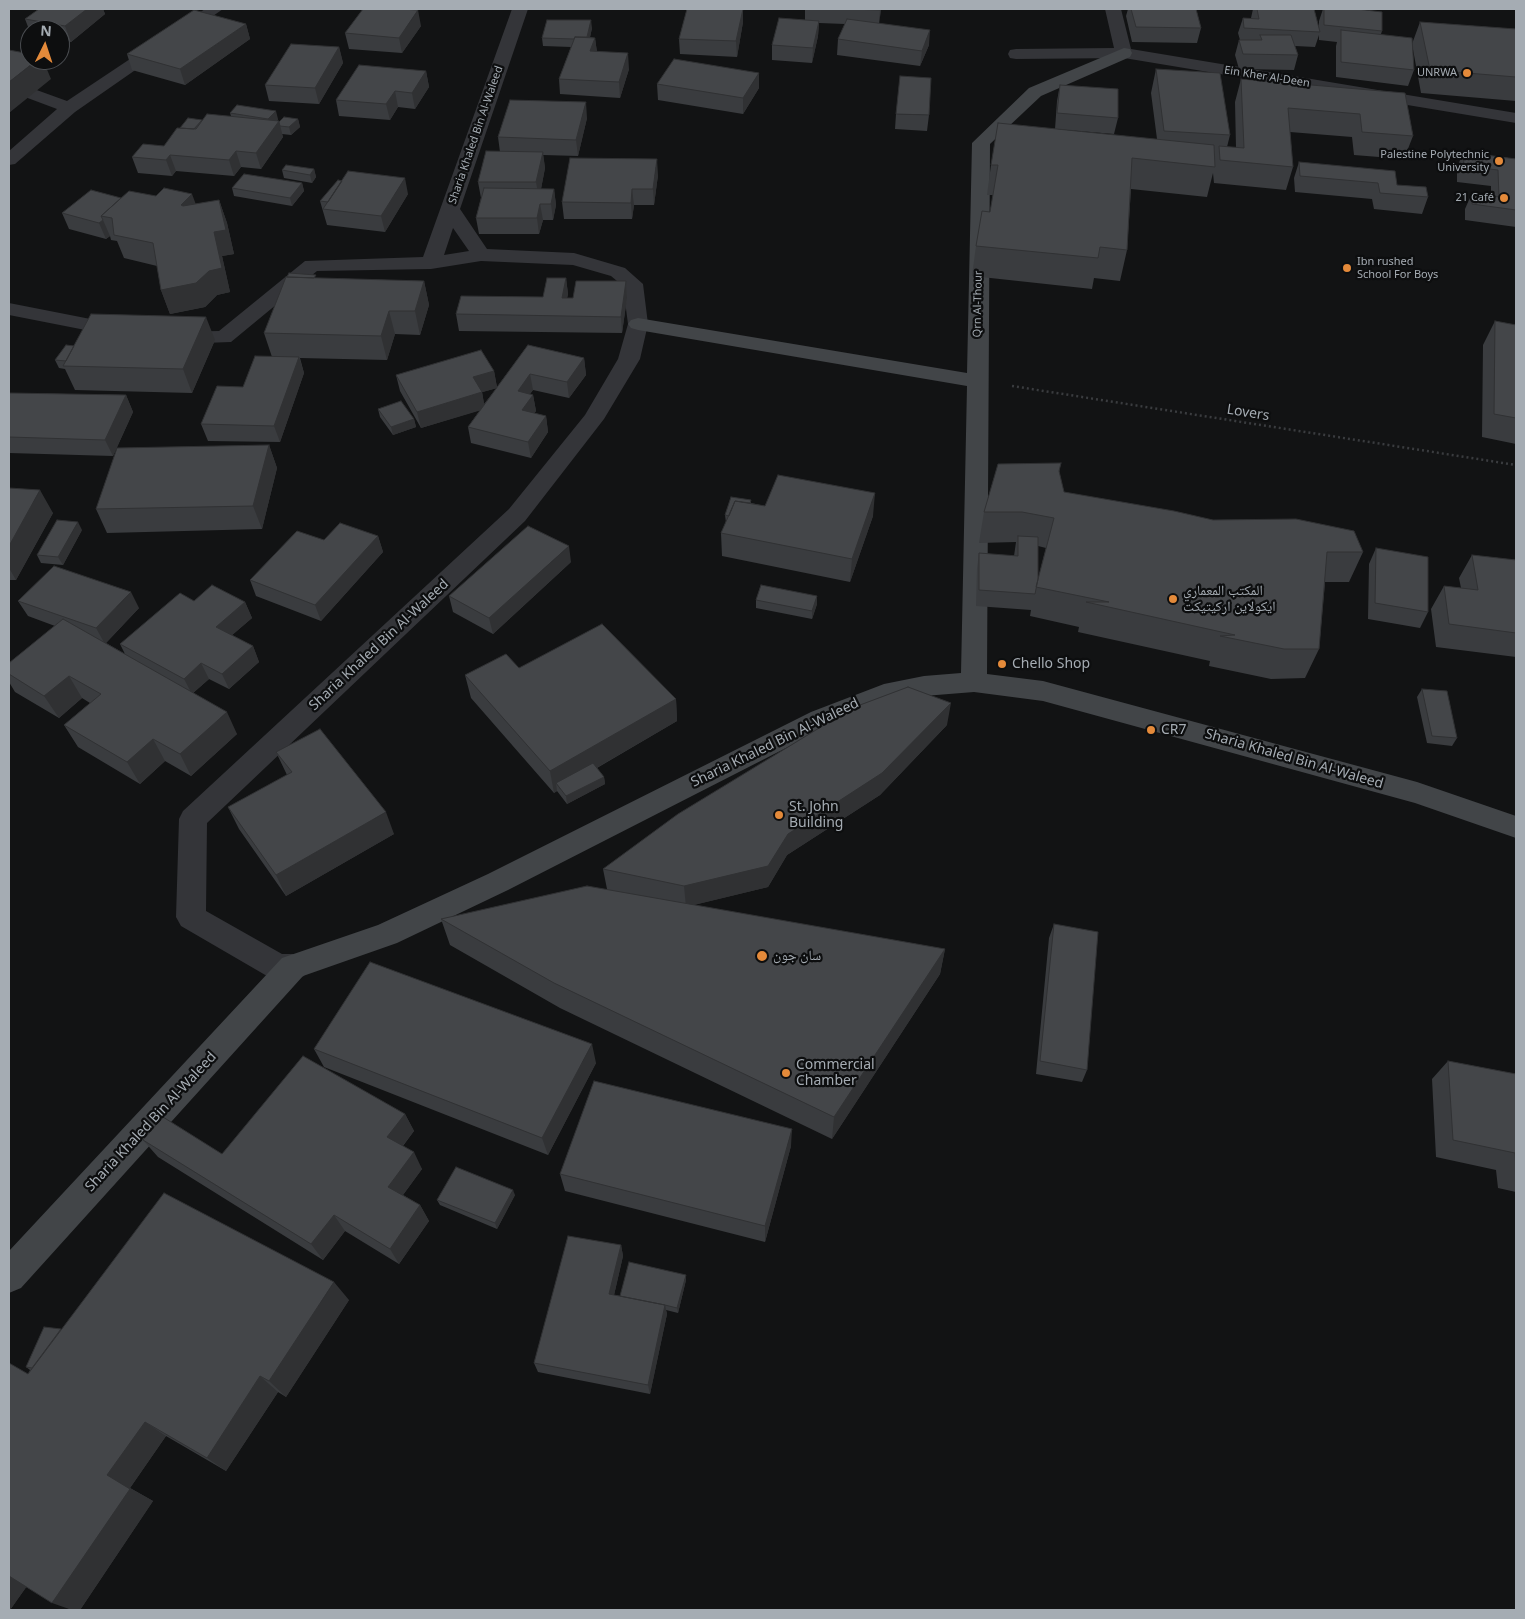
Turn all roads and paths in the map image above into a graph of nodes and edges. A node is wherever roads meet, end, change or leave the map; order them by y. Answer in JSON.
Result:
{"nodes":[{"id":1,"x":215,"y":9,"type":"edge"},
{"id":2,"x":520,"y":9,"type":"edge"},
{"id":3,"x":1113,"y":9,"type":"edge"},
{"id":4,"x":1124,"y":53,"type":"junction"},
{"id":5,"x":1016,"y":54,"type":"dead end"},
{"id":6,"x":9,"y":85,"type":"edge"},
{"id":7,"x":68,"y":108,"type":"junction"},
{"id":8,"x":1516,"y":118,"type":"edge"},
{"id":9,"x":9,"y":160,"type":"edge"},
{"id":10,"x":450,"y":209,"type":"junction"},
{"id":11,"x":481,"y":254,"type":"junction"},
{"id":12,"x":431,"y":263,"type":"junction"},
{"id":13,"x":9,"y":309,"type":"edge"},
{"id":14,"x":638,"y":324,"type":"junction"},
{"id":15,"x":977,"y":381,"type":"junction"},
{"id":16,"x":1516,"y":465,"type":"edge"},
{"id":17,"x":974,"y":682,"type":"junction"},
{"id":18,"x":1516,"y":827,"type":"edge"},
{"id":19,"x":293,"y":968,"type":"junction"},
{"id":20,"x":9,"y":1276,"type":"edge"}],
"edges":[{"from":1,"to":7,"type":"street"},
{"from":2,"to":10,"type":"street","name":"Sharia Khaled Bin Al-Waleed"},
{"from":3,"to":4,"type":"street"},
{"from":4,"to":5,"type":"street","name":"Ein Kher Al-Deen"},
{"from":4,"to":8,"type":"street","name":"Ein Kher Al-Deen"},
{"from":4,"to":15,"type":"street","name":"Qrn Al-Thour"},
{"from":6,"to":7,"type":"street"},
{"from":7,"to":9,"type":"street"},
{"from":10,"to":11,"type":"street","name":"Sharia Khaled Bin Al-Waleed"},
{"from":10,"to":12,"type":"street"},
{"from":11,"to":12,"type":"street","name":"Sharia Khaled Bin Al-Waleed"},
{"from":11,"to":14,"type":"street","name":"Sharia Khaled Bin Al-Waleed"},
{"from":12,"to":13,"type":"street","name":"Sharia Khaled Bin Al-Waleed"},
{"from":14,"to":15,"type":"street"},
{"from":14,"to":19,"type":"street","name":"Sharia Khaled Bin Al-Waleed"},
{"from":15,"to":16,"type":"path","name":"Lovers"},
{"from":15,"to":17,"type":"street","name":"Qrn Al-Thour"},
{"from":17,"to":18,"type":"street","name":"Sharia Khaled Bin Al-Waleed"},
{"from":17,"to":19,"type":"street","name":"Sharia Khaled Bin Al-Waleed"},
{"from":19,"to":20,"type":"street","name":"Sharia Khaled Bin Al-Waleed"}]}
